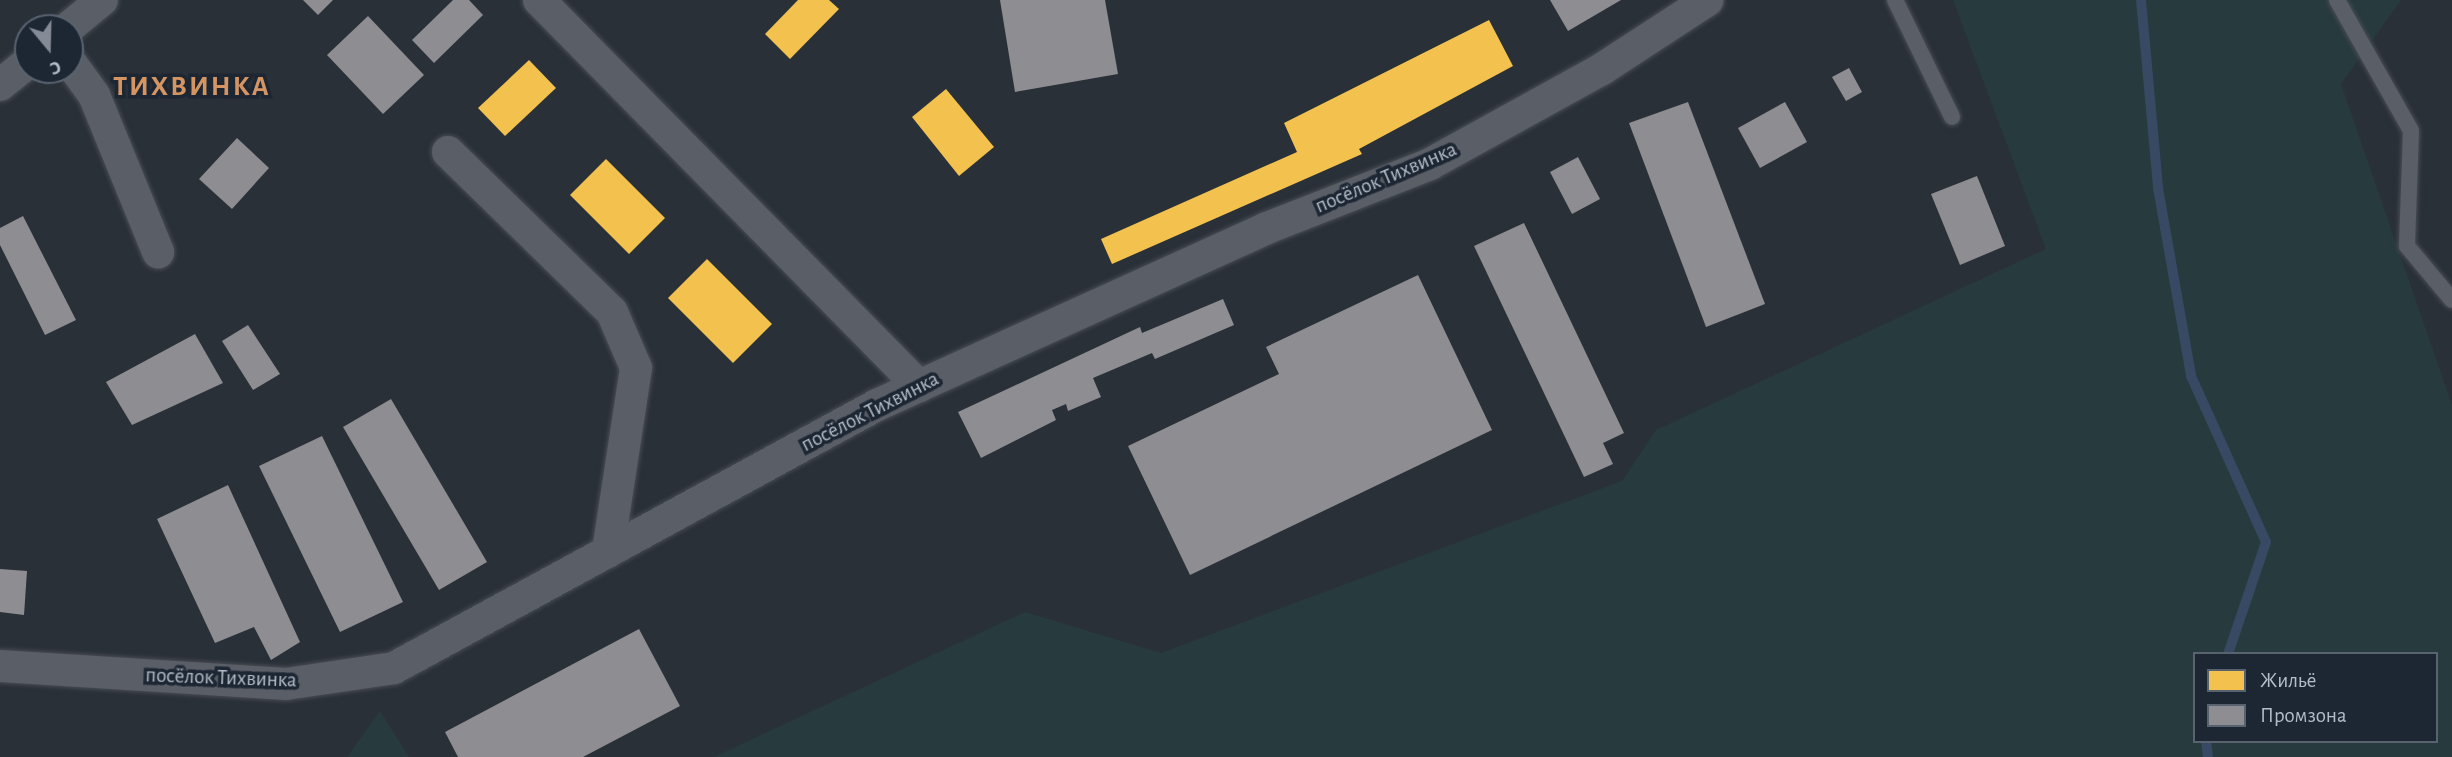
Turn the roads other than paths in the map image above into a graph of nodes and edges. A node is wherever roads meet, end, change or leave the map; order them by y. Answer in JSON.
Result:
{"nodes":[{"id":1,"x":102,"y":0,"type":"edge"},
{"id":2,"x":539,"y":0,"type":"edge"},
{"id":3,"x":1707,"y":0,"type":"edge"},
{"id":4,"x":1895,"y":0,"type":"edge"},
{"id":5,"x":2337,"y":0,"type":"edge"},
{"id":6,"x":84,"y":15,"type":"edge"},
{"id":7,"x":14,"y":74,"type":"edge"},
{"id":8,"x":84,"y":81,"type":"edge"},
{"id":9,"x":0,"y":85,"type":"edge"},
{"id":10,"x":1952,"y":117,"type":"dead end"},
{"id":11,"x":448,"y":152,"type":"dead end"},
{"id":12,"x":158,"y":252,"type":"dead end"},
{"id":13,"x":2452,"y":300,"type":"edge"},
{"id":14,"x":919,"y":386,"type":"junction"},
{"id":15,"x":608,"y":552,"type":"junction"},
{"id":16,"x":0,"y":666,"type":"edge"}],
"edges":[{"from":1,"to":6,"type":"street"},
{"from":2,"to":14,"type":"street"},
{"from":3,"to":14,"type":"street","name":"посёлок Тихвинка"},
{"from":4,"to":10,"type":"lane"},
{"from":5,"to":13,"type":"lane"},
{"from":7,"to":9,"type":"street"},
{"from":8,"to":12,"type":"street"},
{"from":11,"to":15,"type":"street"},
{"from":14,"to":15,"type":"street","name":"посёлок Тихвинка"},
{"from":15,"to":16,"type":"street","name":"посёлок Тихвинка"}]}
